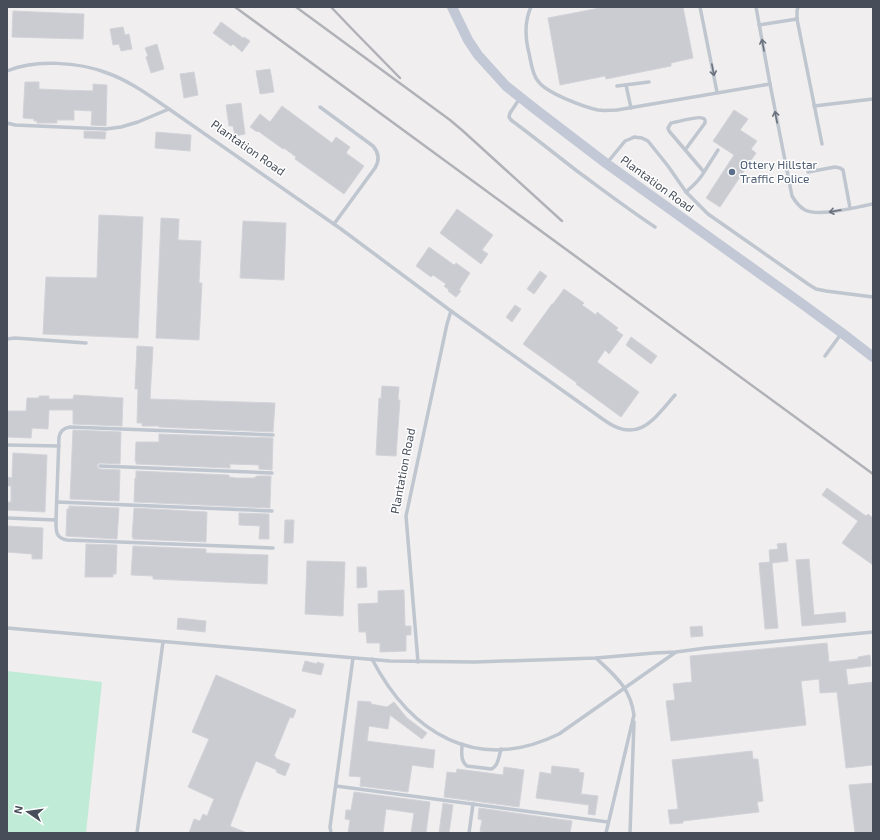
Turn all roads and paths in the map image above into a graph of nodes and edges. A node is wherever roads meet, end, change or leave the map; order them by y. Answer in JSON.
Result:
{"nodes":[{"id":1,"x":452,"y":7,"type":"edge"},
{"id":2,"x":531,"y":7,"type":"edge"},
{"id":3,"x":700,"y":7,"type":"edge"},
{"id":4,"x":756,"y":7,"type":"edge"},
{"id":5,"x":798,"y":7,"type":"edge"},
{"id":6,"x":797,"y":18,"type":"junction"},
{"id":7,"x":759,"y":25,"type":"junction"},
{"id":8,"x":7,"y":71,"type":"edge"},
{"id":9,"x":649,"y":82,"type":"dead end"},
{"id":10,"x":770,"y":84,"type":"junction"},
{"id":11,"x":626,"y":85,"type":"junction"},
{"id":12,"x":617,"y":86,"type":"dead end"},
{"id":13,"x":717,"y":92,"type":"junction"},
{"id":14,"x":521,"y":97,"type":"junction"},
{"id":15,"x":873,"y":98,"type":"edge"},
{"id":16,"x":814,"y":106,"type":"junction"},
{"id":17,"x":320,"y":107,"type":"dead end"},
{"id":18,"x":631,"y":108,"type":"junction"},
{"id":19,"x":169,"y":109,"type":"junction"},
{"id":20,"x":7,"y":123,"type":"edge"},
{"id":21,"x":822,"y":144,"type":"dead end"},
{"id":22,"x":685,"y":150,"type":"junction"},
{"id":23,"x":718,"y":150,"type":"dead end"},
{"id":24,"x":607,"y":164,"type":"junction"},
{"id":25,"x":704,"y":172,"type":"junction"},
{"id":26,"x":808,"y":172,"type":"dead end"},
{"id":27,"x":686,"y":192,"type":"junction"},
{"id":28,"x":873,"y":204,"type":"edge"},
{"id":29,"x":850,"y":208,"type":"junction"},
{"id":30,"x":334,"y":224,"type":"junction"},
{"id":31,"x":655,"y":227,"type":"dead end"},
{"id":32,"x":873,"y":296,"type":"edge"},
{"id":33,"x":451,"y":311,"type":"junction"},
{"id":34,"x":842,"y":333,"type":"junction"},
{"id":35,"x":7,"y":339,"type":"edge"},
{"id":36,"x":86,"y":343,"type":"dead end"},
{"id":37,"x":825,"y":356,"type":"dead end"},
{"id":38,"x":873,"y":358,"type":"edge"},
{"id":39,"x":675,"y":395,"type":"dead end"},
{"id":40,"x":273,"y":435,"type":"dead end"},
{"id":41,"x":7,"y":444,"type":"edge"},
{"id":42,"x":59,"y":446,"type":"junction"},
{"id":43,"x":100,"y":466,"type":"dead end"},
{"id":44,"x":272,"y":473,"type":"dead end"},
{"id":45,"x":57,"y":502,"type":"junction"},
{"id":46,"x":272,"y":511,"type":"dead end"},
{"id":47,"x":7,"y":518,"type":"edge"},
{"id":48,"x":56,"y":520,"type":"junction"},
{"id":49,"x":273,"y":548,"type":"dead end"},
{"id":50,"x":7,"y":628,"type":"edge"},
{"id":51,"x":873,"y":632,"type":"edge"},
{"id":52,"x":163,"y":642,"type":"junction"},
{"id":53,"x":676,"y":652,"type":"junction"},
{"id":54,"x":353,"y":658,"type":"junction"},
{"id":55,"x":596,"y":658,"type":"junction"},
{"id":56,"x":372,"y":659,"type":"junction"},
{"id":57,"x":418,"y":662,"type":"junction"},
{"id":58,"x":625,"y":688,"type":"junction"},
{"id":59,"x":634,"y":715,"type":"junction"},
{"id":60,"x":462,"y":744,"type":"junction"},
{"id":61,"x":501,"y":750,"type":"junction"},
{"id":62,"x":336,"y":786,"type":"junction"},
{"id":63,"x":473,"y":804,"type":"junction"},
{"id":64,"x":608,"y":822,"type":"junction"},
{"id":65,"x":136,"y":833,"type":"edge"},
{"id":66,"x":331,"y":833,"type":"edge"},
{"id":67,"x":469,"y":833,"type":"edge"},
{"id":68,"x":606,"y":833,"type":"edge"},
{"id":69,"x":630,"y":833,"type":"edge"}],
"edges":[{"from":1,"to":14,"type":"street","name":"Plantation Road"},
{"from":2,"to":18,"type":"lane"},
{"from":3,"to":13,"type":"lane","one_way":true},
{"from":4,"to":7,"type":"lane"},
{"from":5,"to":6,"type":"lane"},
{"from":6,"to":7,"type":"lane"},
{"from":6,"to":16,"type":"lane"},
{"from":10,"to":7,"type":"lane","one_way":true},
{"from":8,"to":19,"type":"lane","name":"Plantation Road"},
{"from":9,"to":11,"type":"lane"},
{"from":10,"to":13,"type":"lane"},
{"from":29,"to":10,"type":"lane","one_way":true},
{"from":11,"to":12,"type":"lane"},
{"from":11,"to":18,"type":"lane"},
{"from":13,"to":18,"type":"lane"},
{"from":14,"to":24,"type":"street","name":"Plantation Road"},
{"from":14,"to":31,"type":"lane"},
{"from":15,"to":16,"type":"lane"},
{"from":16,"to":21,"type":"lane"},
{"from":17,"to":30,"type":"lane"},
{"from":19,"to":20,"type":"lane"},
{"from":19,"to":30,"type":"lane","name":"Plantation Road"},
{"from":22,"to":22,"type":"lane"},
{"from":22,"to":25,"type":"lane"},
{"from":23,"to":25,"type":"lane"},
{"from":24,"to":27,"type":"lane"},
{"from":24,"to":34,"type":"street","name":"Plantation Road"},
{"from":25,"to":27,"type":"lane"},
{"from":26,"to":29,"type":"lane"},
{"from":27,"to":32,"type":"lane"},
{"from":28,"to":29,"type":"lane"},
{"from":30,"to":33,"type":"lane","name":"Plantation Road"},
{"from":33,"to":39,"type":"lane","name":"Plantation Road"},
{"from":33,"to":57,"type":"lane","name":"Plantation Road"},
{"from":34,"to":37,"type":"lane"},
{"from":34,"to":38,"type":"street","name":"Plantation Road"},
{"from":35,"to":36,"type":"lane"},
{"from":40,"to":42,"type":"lane"},
{"from":41,"to":42,"type":"lane"},
{"from":42,"to":45,"type":"lane"},
{"from":43,"to":44,"type":"lane"},
{"from":45,"to":46,"type":"lane"},
{"from":45,"to":48,"type":"lane"},
{"from":47,"to":48,"type":"lane"},
{"from":48,"to":49,"type":"lane"},
{"from":50,"to":52,"type":"lane"},
{"from":51,"to":53,"type":"lane"},
{"from":52,"to":54,"type":"lane"},
{"from":52,"to":65,"type":"lane"},
{"from":53,"to":55,"type":"lane"},
{"from":53,"to":58,"type":"lane"},
{"from":54,"to":56,"type":"lane"},
{"from":54,"to":62,"type":"lane"},
{"from":55,"to":57,"type":"lane"},
{"from":55,"to":58,"type":"lane"},
{"from":56,"to":57,"type":"lane"},
{"from":56,"to":60,"type":"lane"},
{"from":58,"to":59,"type":"lane"},
{"from":58,"to":61,"type":"lane"},
{"from":59,"to":64,"type":"lane"},
{"from":59,"to":69,"type":"lane"},
{"from":60,"to":61,"type":"lane"},
{"from":60,"to":61,"type":"lane"},
{"from":62,"to":63,"type":"lane"},
{"from":62,"to":66,"type":"lane"},
{"from":63,"to":64,"type":"lane"},
{"from":63,"to":67,"type":"lane"},
{"from":64,"to":68,"type":"lane"}]}
